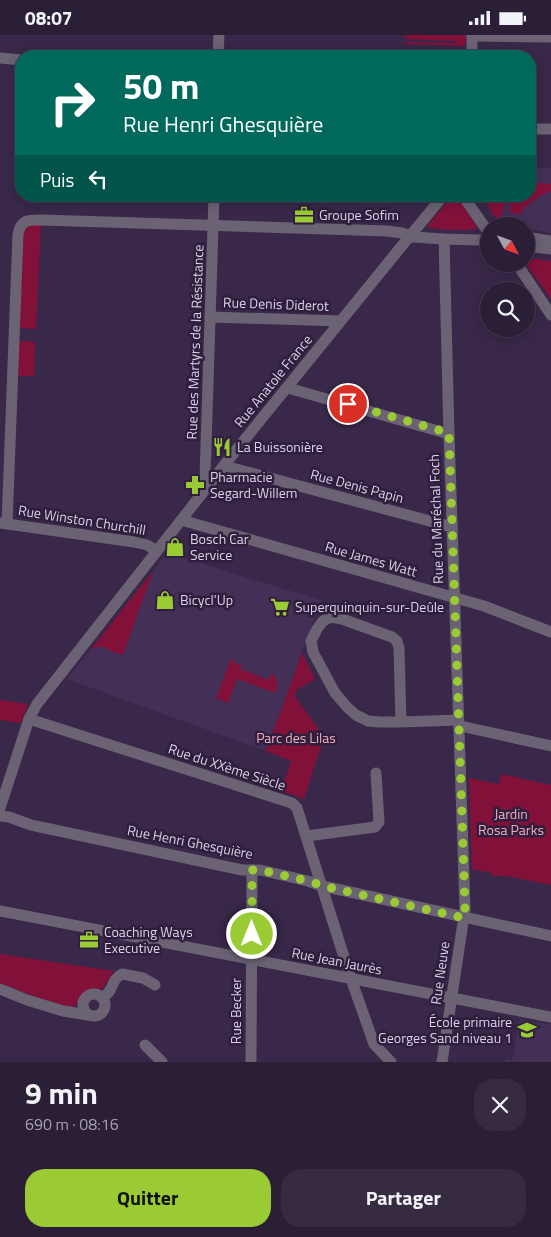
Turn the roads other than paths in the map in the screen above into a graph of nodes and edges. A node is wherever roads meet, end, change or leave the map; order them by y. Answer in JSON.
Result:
{"nodes":[{"id":1,"x":219,"y":35,"type":"edge"},
{"id":2,"x":472,"y":35,"type":"edge"},
{"id":3,"x":551,"y":37,"type":"edge"},
{"id":4,"x":218,"y":50,"type":"edge"},
{"id":5,"x":472,"y":50,"type":"edge"},
{"id":6,"x":0,"y":57,"type":"edge"},
{"id":7,"x":15,"y":59,"type":"edge"},
{"id":8,"x":536,"y":129,"type":"edge"},
{"id":9,"x":551,"y":129,"type":"edge"},
{"id":10,"x":214,"y":202,"type":"edge"},
{"id":11,"x":438,"y":202,"type":"edge"},
{"id":12,"x":466,"y":202,"type":"edge"},
{"id":13,"x":476,"y":202,"type":"edge"},
{"id":14,"x":484,"y":217,"type":"edge"},
{"id":15,"x":214,"y":225,"type":"junction"},
{"id":16,"x":480,"y":227,"type":"edge"},
{"id":17,"x":410,"y":236,"type":"junction"},
{"id":18,"x":480,"y":238,"type":"edge"},
{"id":19,"x":535,"y":238,"type":"edge"},
{"id":20,"x":444,"y":239,"type":"junction"},
{"id":21,"x":551,"y":241,"type":"edge"},
{"id":22,"x":535,"y":247,"type":"edge"},
{"id":23,"x":551,"y":249,"type":"edge"},
{"id":24,"x":517,"y":273,"type":"edge"},
{"id":25,"x":523,"y":273,"type":"edge"},
{"id":26,"x":540,"y":298,"type":"junction"},
{"id":27,"x":551,"y":315,"type":"edge"},
{"id":28,"x":210,"y":317,"type":"junction"},
{"id":29,"x":340,"y":321,"type":"junction"},
{"id":30,"x":288,"y":387,"type":"junction"},
{"id":31,"x":449,"y":433,"type":"junction"},
{"id":32,"x":225,"y":465,"type":"junction"},
{"id":33,"x":207,"y":489,"type":"junction"},
{"id":34,"x":181,"y":521,"type":"junction"},
{"id":35,"x":4,"y":523,"type":"edge"},
{"id":36,"x":452,"y":527,"type":"junction"},
{"id":37,"x":157,"y":551,"type":"junction"},
{"id":38,"x":454,"y":597,"type":"junction"},
{"id":39,"x":551,"y":632,"type":"edge"},
{"id":40,"x":29,"y":719,"type":"junction"},
{"id":41,"x":402,"y":722,"type":"junction"},
{"id":42,"x":458,"y":723,"type":"junction"},
{"id":43,"x":551,"y":746,"type":"edge"},
{"id":44,"x":376,"y":773,"type":"dead end"},
{"id":45,"x":0,"y":808,"type":"edge"},
{"id":46,"x":0,"y":816,"type":"edge"},
{"id":47,"x":307,"y":836,"type":"junction"},
{"id":48,"x":252,"y":870,"type":"junction"},
{"id":49,"x":322,"y":886,"type":"junction"},
{"id":50,"x":0,"y":911,"type":"edge"},
{"id":51,"x":464,"y":918,"type":"junction"},
{"id":52,"x":551,"y":936,"type":"edge"},
{"id":53,"x":252,"y":960,"type":"junction"},
{"id":54,"x":351,"y":979,"type":"junction"},
{"id":55,"x":155,"y":985,"type":"dead end"},
{"id":56,"x":0,"y":989,"type":"edge"},
{"id":57,"x":102,"y":998,"type":"junction"},
{"id":58,"x":452,"y":998,"type":"junction"},
{"id":59,"x":88,"y":1015,"type":"junction"},
{"id":60,"x":551,"y":1017,"type":"edge"},
{"id":61,"x":145,"y":1045,"type":"dead end"},
{"id":62,"x":162,"y":1062,"type":"edge"},
{"id":63,"x":251,"y":1062,"type":"edge"},
{"id":64,"x":391,"y":1062,"type":"edge"},
{"id":65,"x":442,"y":1062,"type":"edge"}],
"edges":[{"from":1,"to":4,"type":"street"},
{"from":2,"to":3,"type":"street"},
{"from":2,"to":5,"type":"street"},
{"from":6,"to":7,"type":"street"},
{"from":8,"to":9,"type":"street"},
{"from":10,"to":15,"type":"street","name":"Rue des Martyrs de la Résistance"},
{"from":11,"to":17,"type":"street","name":"Rue Anatole France"},
{"from":12,"to":16,"type":"street"},
{"from":13,"to":14,"type":"street"},
{"from":15,"to":17,"type":"street"},
{"from":15,"to":28,"type":"street","name":"Rue des Martyrs de la Résistance"},
{"from":15,"to":35,"type":"street"},
{"from":17,"to":20,"type":"street"},
{"from":17,"to":29,"type":"street","name":"Rue Anatole France"},
{"from":18,"to":20,"type":"street"},
{"from":19,"to":21,"type":"street"},
{"from":20,"to":31,"type":"street","name":"Rue du Maréchal Foch"},
{"from":22,"to":23,"type":"street"},
{"from":24,"to":26,"type":"street"},
{"from":25,"to":26,"type":"street"},
{"from":26,"to":27,"type":"street"},
{"from":28,"to":29,"type":"street","name":"Rue Denis Diderot"},
{"from":28,"to":33,"type":"street","name":"Rue des Martyrs de la Résistance"},
{"from":29,"to":30,"type":"street","name":"Rue Anatole France"},
{"from":30,"to":31,"type":"street"},
{"from":30,"to":32,"type":"street","name":"Rue Anatole France"},
{"from":31,"to":36,"type":"street","name":"Rue du Maréchal Foch"},
{"from":32,"to":33,"type":"street","name":"Rue Anatole France"},
{"from":32,"to":36,"type":"street","name":"Rue Denis Papin"},
{"from":33,"to":34,"type":"street","name":"Rue Anatole France"},
{"from":34,"to":37,"type":"street","name":"Rue Anatole France"},
{"from":34,"to":38,"type":"street","name":"Rue James Watt"},
{"from":35,"to":37,"type":"street","name":"Rue Winston Churchill"},
{"from":36,"to":38,"type":"street","name":"Rue du Maréchal Foch"},
{"from":37,"to":40,"type":"street","name":"Rue Anatole France"},
{"from":38,"to":39,"type":"street","name":"Rue James Watt"},
{"from":38,"to":42,"type":"street","name":"Rue du Maréchal Foch"},
{"from":40,"to":45,"type":"street","name":"Rue Anatole France"},
{"from":40,"to":47,"type":"street","name":"Rue du XXème Siècle"},
{"from":41,"to":41,"type":"street"},
{"from":41,"to":42,"type":"street"},
{"from":42,"to":43,"type":"street"},
{"from":42,"to":51,"type":"street","name":"Rue du Maréchal Foch"},
{"from":44,"to":47,"type":"street"},
{"from":46,"to":48,"type":"street","name":"Rue Henri Ghesquière"},
{"from":47,"to":49,"type":"street","name":"Rue du XXème Siècle"},
{"from":48,"to":49,"type":"street","name":"Rue Henri Ghesquière"},
{"from":48,"to":53,"type":"street","name":"Rue Becker"},
{"from":49,"to":51,"type":"street","name":"Rue Henri Ghesquière"},
{"from":49,"to":54,"type":"street","name":"Rue du XXème Siècle"},
{"from":50,"to":53,"type":"street","name":"Rue Jean Jaurès"},
{"from":51,"to":52,"type":"street","name":"Rue Henri Ghesquière"},
{"from":51,"to":58,"type":"street","name":"Rue Neuve"},
{"from":53,"to":54,"type":"street","name":"Rue Jean Jaurès"},
{"from":53,"to":63,"type":"street","name":"Rue Becker"},
{"from":54,"to":58,"type":"street","name":"Rue Jean Jaurès"},
{"from":54,"to":64,"type":"street","name":"Rue du XXème Siècle"},
{"from":55,"to":57,"type":"street"},
{"from":56,"to":59,"type":"street"},
{"from":57,"to":59,"type":"street"},
{"from":57,"to":59,"type":"street"},
{"from":58,"to":60,"type":"street","name":"Rue Jean Jaurès"},
{"from":58,"to":65,"type":"street","name":"Rue Neuve"},
{"from":61,"to":62,"type":"street"}]}
